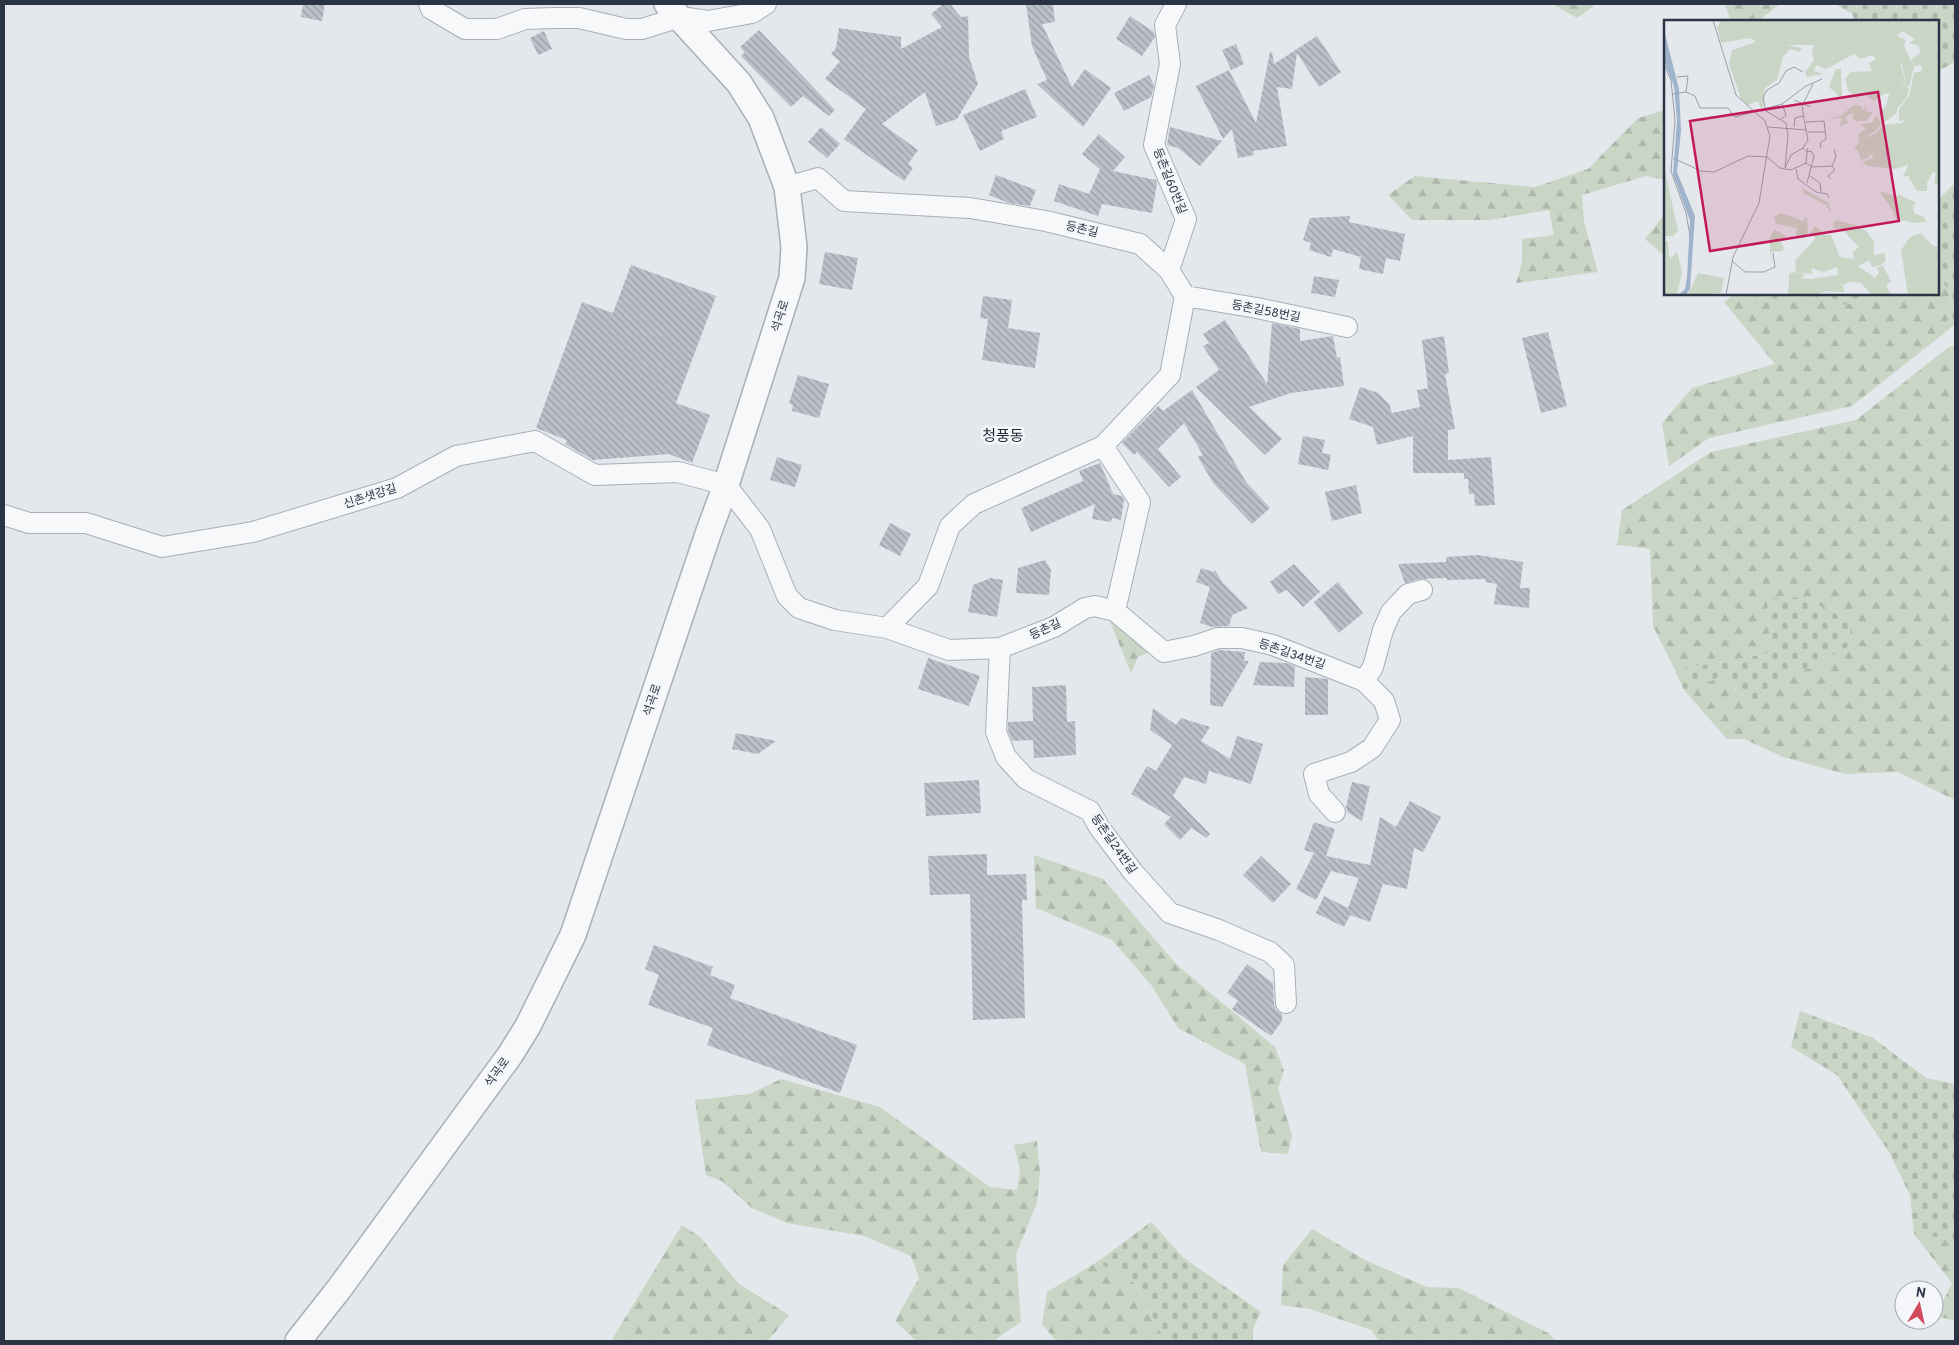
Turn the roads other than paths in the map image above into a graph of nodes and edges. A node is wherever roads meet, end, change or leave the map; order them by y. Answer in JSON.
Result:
{"nodes":[{"id":1,"x":429,"y":4,"type":"edge"},
{"id":2,"x":766,"y":4,"type":"edge"},
{"id":3,"x":1176,"y":4,"type":"edge"},
{"id":4,"x":674,"y":10,"type":"edge"},
{"id":5,"x":787,"y":187,"type":"junction"},
{"id":6,"x":1169,"y":270,"type":"junction"},
{"id":7,"x":1185,"y":296,"type":"junction"},
{"id":8,"x":1347,"y":327,"type":"dead end"},
{"id":9,"x":1103,"y":446,"type":"junction"},
{"id":10,"x":726,"y":485,"type":"junction"},
{"id":11,"x":4,"y":515,"type":"edge"},
{"id":12,"x":1422,"y":590,"type":"dead end"},
{"id":13,"x":1114,"y":611,"type":"junction"},
{"id":14,"x":887,"y":628,"type":"junction"},
{"id":15,"x":1000,"y":648,"type":"junction"},
{"id":16,"x":1364,"y":681,"type":"junction"},
{"id":17,"x":1335,"y":812,"type":"dead end"},
{"id":18,"x":1286,"y":1003,"type":"dead end"},
{"id":19,"x":298,"y":1341,"type":"edge"}],
"edges":[{"from":1,"to":4,"type":"street"},
{"from":2,"to":4,"type":"street"},
{"from":3,"to":6,"type":"street","name":"등촌길60번길"},
{"from":4,"to":5,"type":"street","name":"석곡로"},
{"from":5,"to":6,"type":"street","name":"등촌길"},
{"from":5,"to":10,"type":"street","name":"석곡로"},
{"from":6,"to":7,"type":"street","name":"등촌길"},
{"from":7,"to":8,"type":"street","name":"등촌길58번길"},
{"from":7,"to":9,"type":"street"},
{"from":9,"to":13,"type":"street"},
{"from":9,"to":14,"type":"street"},
{"from":10,"to":11,"type":"street","name":"신촌샛강길"},
{"from":10,"to":14,"type":"street","name":"등촌길"},
{"from":10,"to":19,"type":"street","name":"석곡로"},
{"from":12,"to":16,"type":"street"},
{"from":13,"to":15,"type":"street","name":"등촌길"},
{"from":13,"to":16,"type":"street","name":"등촌길34번길"},
{"from":14,"to":15,"type":"street","name":"등촌길"},
{"from":15,"to":18,"type":"street","name":"등촌길24번길"},
{"from":16,"to":17,"type":"street","name":"등촌길34번길"}]}
